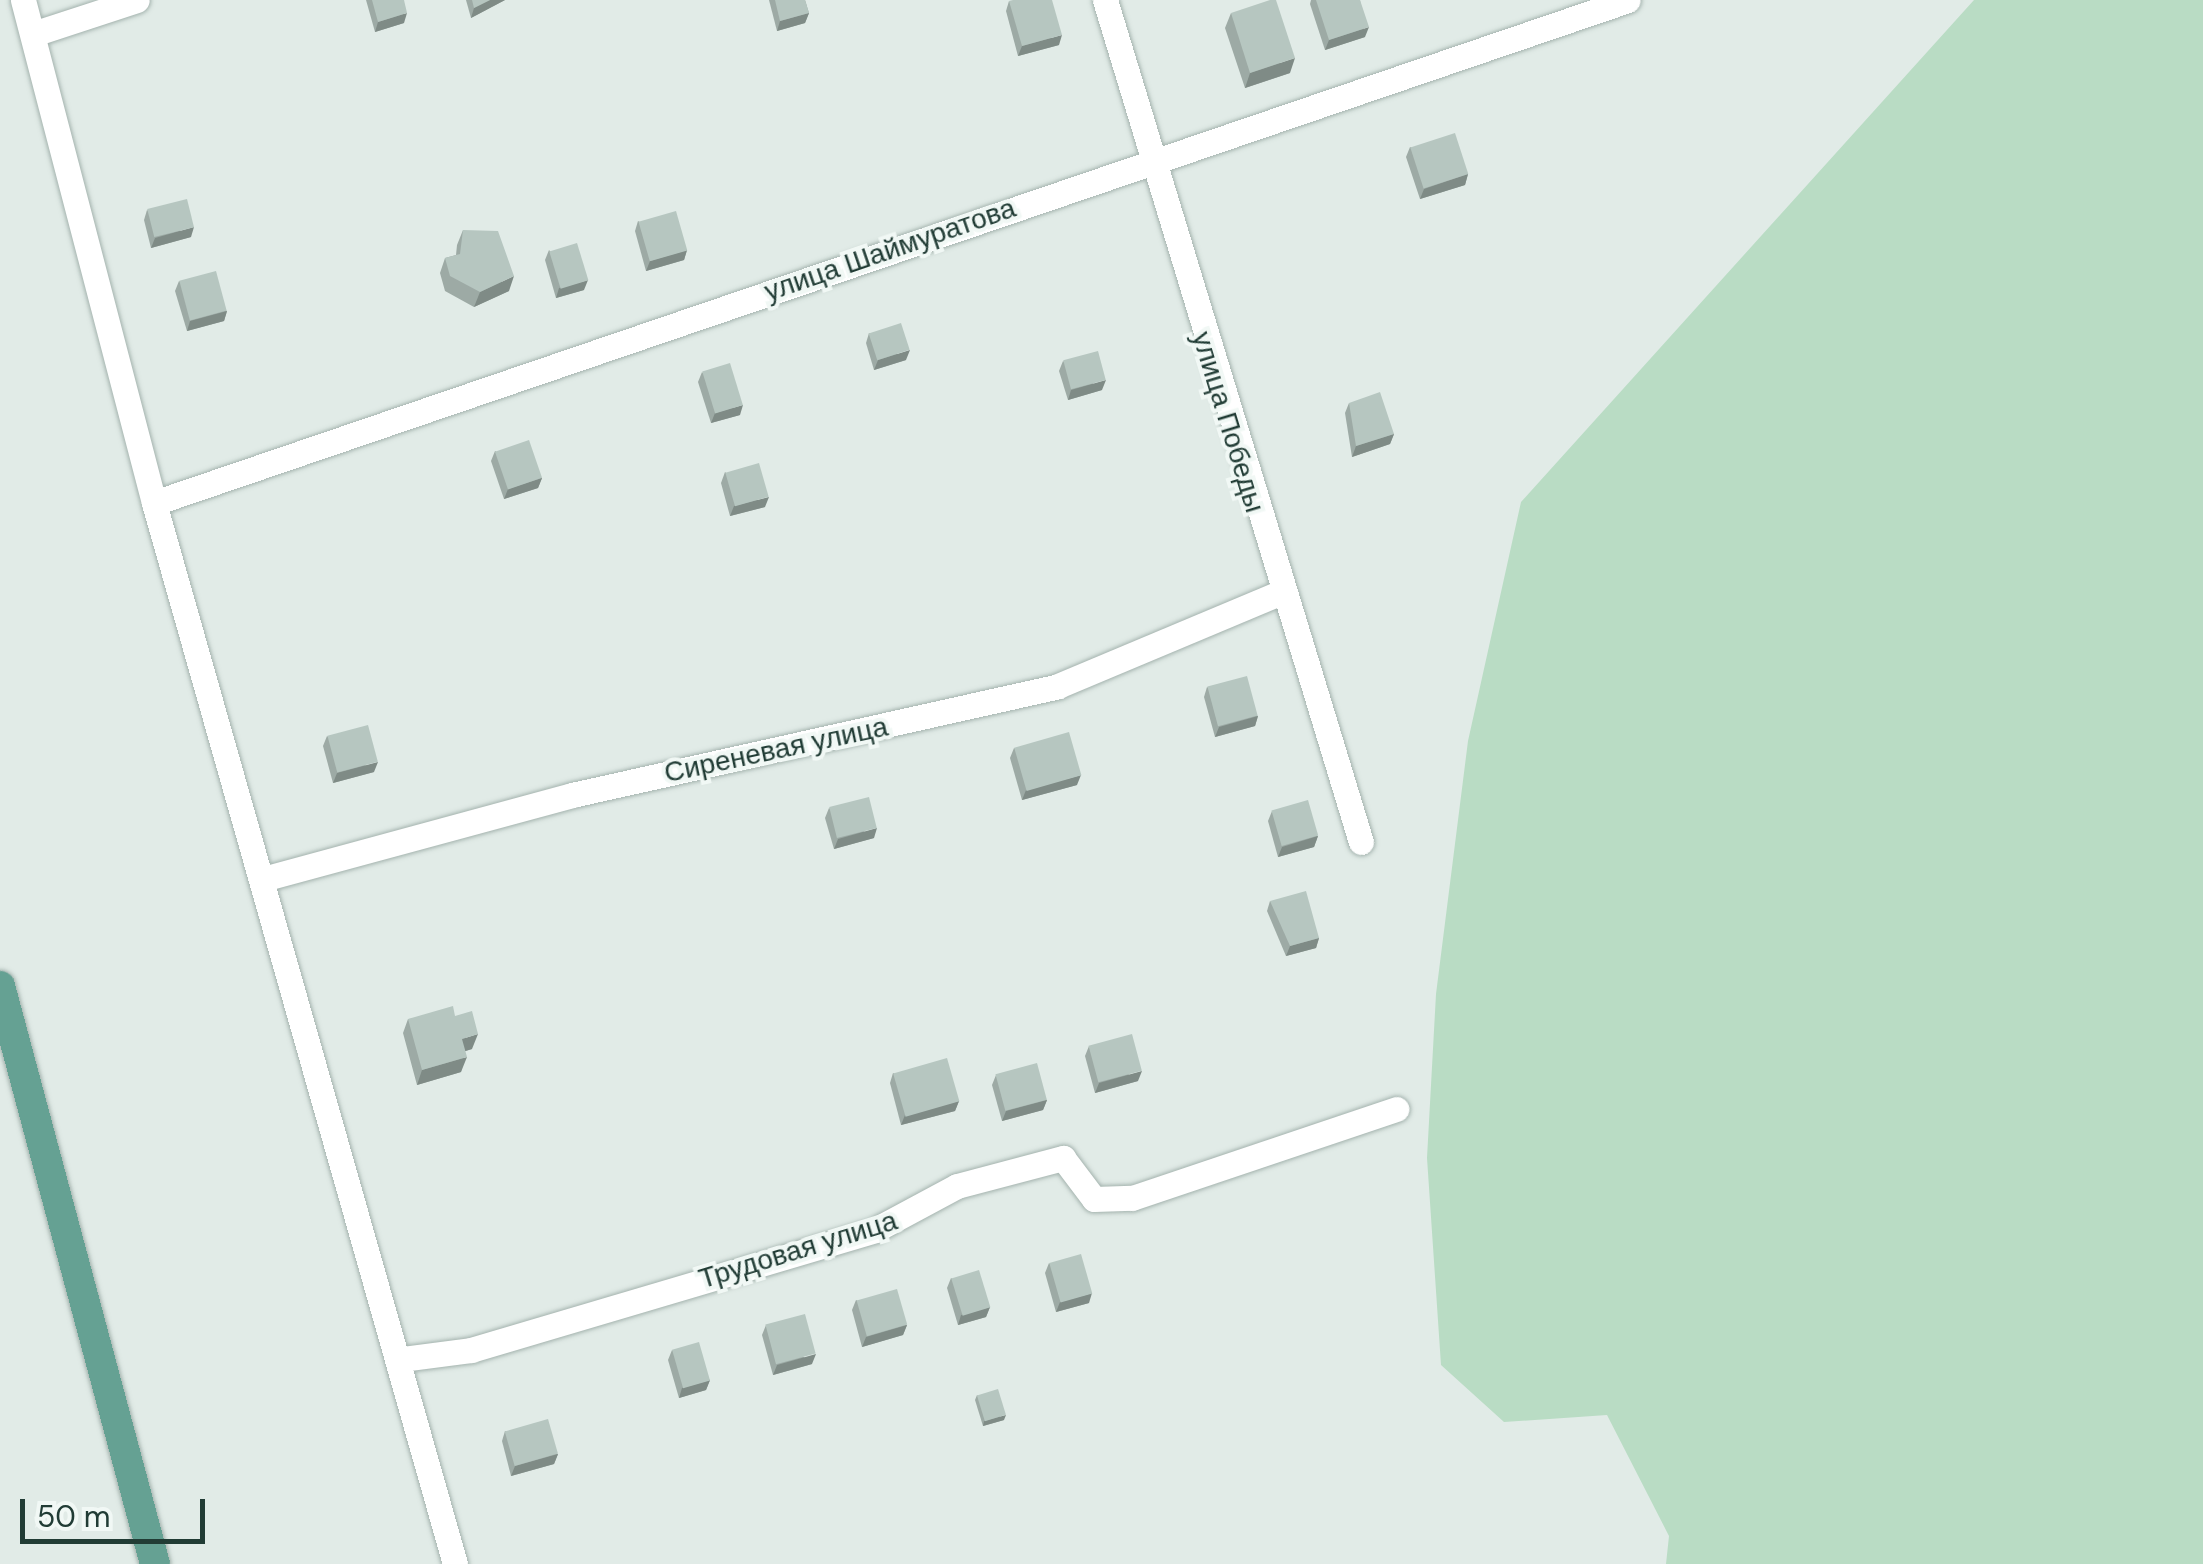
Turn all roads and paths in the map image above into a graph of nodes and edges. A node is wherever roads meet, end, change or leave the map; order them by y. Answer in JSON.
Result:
{"nodes":[{"id":1,"x":23,"y":0,"type":"edge"},
{"id":2,"x":137,"y":0,"type":"edge"},
{"id":3,"x":1106,"y":0,"type":"edge"},
{"id":4,"x":1628,"y":0,"type":"edge"},
{"id":5,"x":33,"y":34,"type":"junction"},
{"id":6,"x":1150,"y":161,"type":"junction"},
{"id":7,"x":154,"y":503,"type":"junction"},
{"id":8,"x":1279,"y":594,"type":"junction"},
{"id":9,"x":1361,"y":842,"type":"dead end"},
{"id":10,"x":263,"y":879,"type":"junction"},
{"id":11,"x":0,"y":986,"type":"edge"},
{"id":12,"x":1396,"y":1110,"type":"dead end"},
{"id":13,"x":402,"y":1360,"type":"junction"},
{"id":14,"x":155,"y":1564,"type":"edge"},
{"id":15,"x":455,"y":1564,"type":"edge"}],
"edges":[{"from":1,"to":5,"type":"street"},
{"from":2,"to":5,"type":"street"},
{"from":3,"to":6,"type":"street","name":"улица Победы"},
{"from":4,"to":6,"type":"street","name":"улица Шаймуратова"},
{"from":5,"to":7,"type":"street"},
{"from":6,"to":7,"type":"street","name":"улица Шаймуратова"},
{"from":6,"to":8,"type":"street","name":"улица Победы"},
{"from":7,"to":10,"type":"street"},
{"from":8,"to":9,"type":"street","name":"улица Победы"},
{"from":8,"to":10,"type":"street","name":"Сиреневая улица"},
{"from":10,"to":13,"type":"street"},
{"from":11,"to":14,"type":"main road"},
{"from":12,"to":13,"type":"street","name":"Трудовая улица"},
{"from":13,"to":15,"type":"street"}]}
